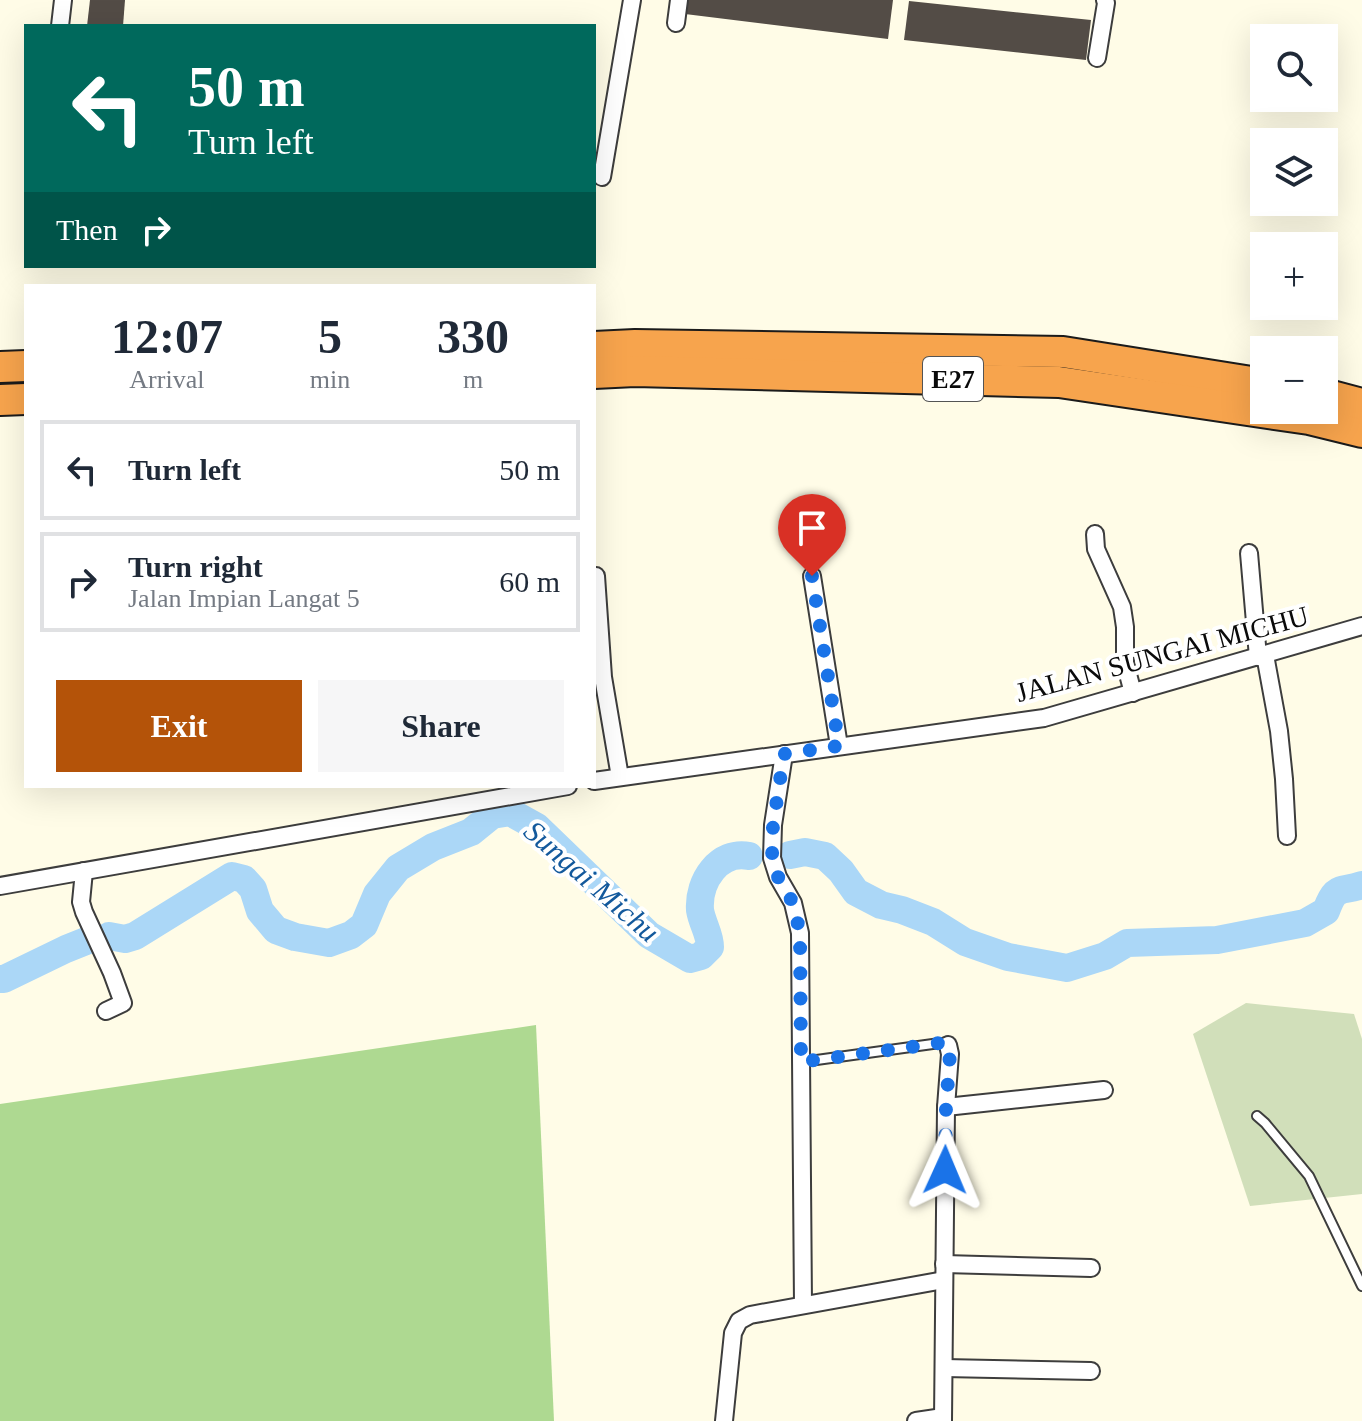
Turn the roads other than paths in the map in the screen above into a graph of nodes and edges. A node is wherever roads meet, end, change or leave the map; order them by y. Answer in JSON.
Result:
{"nodes":[{"id":1,"x":63,"y":0,"type":"edge"},
{"id":2,"x":632,"y":0,"type":"edge"},
{"id":3,"x":679,"y":0,"type":"edge"},
{"id":4,"x":1105,"y":0,"type":"edge"},
{"id":5,"x":676,"y":23,"type":"dead end"},
{"id":6,"x":60,"y":24,"type":"edge"},
{"id":7,"x":1097,"y":58,"type":"dead end"},
{"id":8,"x":602,"y":177,"type":"dead end"},
{"id":9,"x":596,"y":347,"type":"edge"},
{"id":10,"x":24,"y":366,"type":"edge"},
{"id":11,"x":0,"y":367,"type":"edge"},
{"id":12,"x":596,"y":373,"type":"edge"},
{"id":13,"x":1250,"y":382,"type":"edge"},
{"id":14,"x":24,"y":399,"type":"edge"},
{"id":15,"x":0,"y":400,"type":"edge"},
{"id":16,"x":1250,"y":400,"type":"edge"},
{"id":17,"x":1362,"y":404,"type":"edge"},
{"id":18,"x":1338,"y":405,"type":"edge"},
{"id":19,"x":1338,"y":418,"type":"edge"},
{"id":20,"x":1362,"y":432,"type":"edge"},
{"id":21,"x":1095,"y":534,"type":"dead end"},
{"id":22,"x":1249,"y":553,"type":"dead end"},
{"id":23,"x":596,"y":576,"type":"dead end"},
{"id":24,"x":812,"y":576,"type":"dead end"},
{"id":25,"x":1362,"y":626,"type":"edge"},
{"id":26,"x":1262,"y":656,"type":"junction"},
{"id":27,"x":1133,"y":693,"type":"junction"},
{"id":28,"x":839,"y":746,"type":"junction"},
{"id":29,"x":784,"y":754,"type":"junction"},
{"id":30,"x":620,"y":777,"type":"junction"},
{"id":31,"x":596,"y":781,"type":"edge"},
{"id":32,"x":557,"y":788,"type":"edge"},
{"id":33,"x":1287,"y":836,"type":"dead end"},
{"id":34,"x":84,"y":871,"type":"junction"},
{"id":35,"x":4,"y":883,"type":"edge"},
{"id":36,"x":106,"y":1011,"type":"dead end"},
{"id":37,"x":948,"y":1045,"type":"joint"},
{"id":38,"x":801,"y":1062,"type":"junction"},
{"id":39,"x":1104,"y":1090,"type":"dead end"},
{"id":40,"x":946,"y":1107,"type":"junction"},
{"id":41,"x":1257,"y":1116,"type":"dead end"},
{"id":42,"x":1091,"y":1268,"type":"dead end"},
{"id":43,"x":944,"y":1272,"type":"junction"},
{"id":44,"x":1362,"y":1286,"type":"edge"},
{"id":45,"x":803,"y":1305,"type":"junction"},
{"id":46,"x":944,"y":1368,"type":"junction"},
{"id":47,"x":1091,"y":1371,"type":"dead end"},
{"id":48,"x":943,"y":1419,"type":"edge"},
{"id":49,"x":724,"y":1421,"type":"edge"},
{"id":50,"x":916,"y":1421,"type":"edge"}],
"edges":[{"from":1,"to":6,"type":"street"},
{"from":2,"to":8,"type":"street"},
{"from":3,"to":5,"type":"street"},
{"from":4,"to":7,"type":"street"},
{"from":9,"to":13,"type":"highway","number":"E27"},
{"from":10,"to":11,"type":"highway"},
{"from":12,"to":16,"type":"highway","number":"E27"},
{"from":14,"to":15,"type":"highway"},
{"from":17,"to":18,"type":"highway","number":"E27"},
{"from":19,"to":20,"type":"highway","number":"E27"},
{"from":21,"to":27,"type":"street"},
{"from":22,"to":26,"type":"street"},
{"from":23,"to":30,"type":"street"},
{"from":24,"to":28,"type":"street"},
{"from":25,"to":26,"type":"street","name":"JALAN SUNGAI MICHU"},
{"from":26,"to":27,"type":"street","name":"JALAN SUNGAI MICHU"},
{"from":26,"to":33,"type":"street"},
{"from":27,"to":28,"type":"street","name":"JALAN SUNGAI MICHU"},
{"from":28,"to":29,"type":"street","name":"JALAN SUNGAI MICHU"},
{"from":29,"to":30,"type":"street","name":"JALAN SUNGAI MICHU"},
{"from":29,"to":38,"type":"street"},
{"from":30,"to":31,"type":"street","name":"JALAN SUNGAI MICHU"},
{"from":32,"to":34,"type":"street"},
{"from":34,"to":35,"type":"street"},
{"from":34,"to":36,"type":"street"},
{"from":37,"to":38,"type":"lane"},
{"from":37,"to":40,"type":"street"},
{"from":38,"to":45,"type":"street"},
{"from":39,"to":40,"type":"street"},
{"from":40,"to":43,"type":"street"},
{"from":41,"to":44,"type":"lane"},
{"from":42,"to":43,"type":"street"},
{"from":43,"to":45,"type":"street"},
{"from":43,"to":46,"type":"street"},
{"from":45,"to":49,"type":"street"},
{"from":46,"to":47,"type":"street"},
{"from":46,"to":48,"type":"street"},
{"from":48,"to":50,"type":"street"}]}
